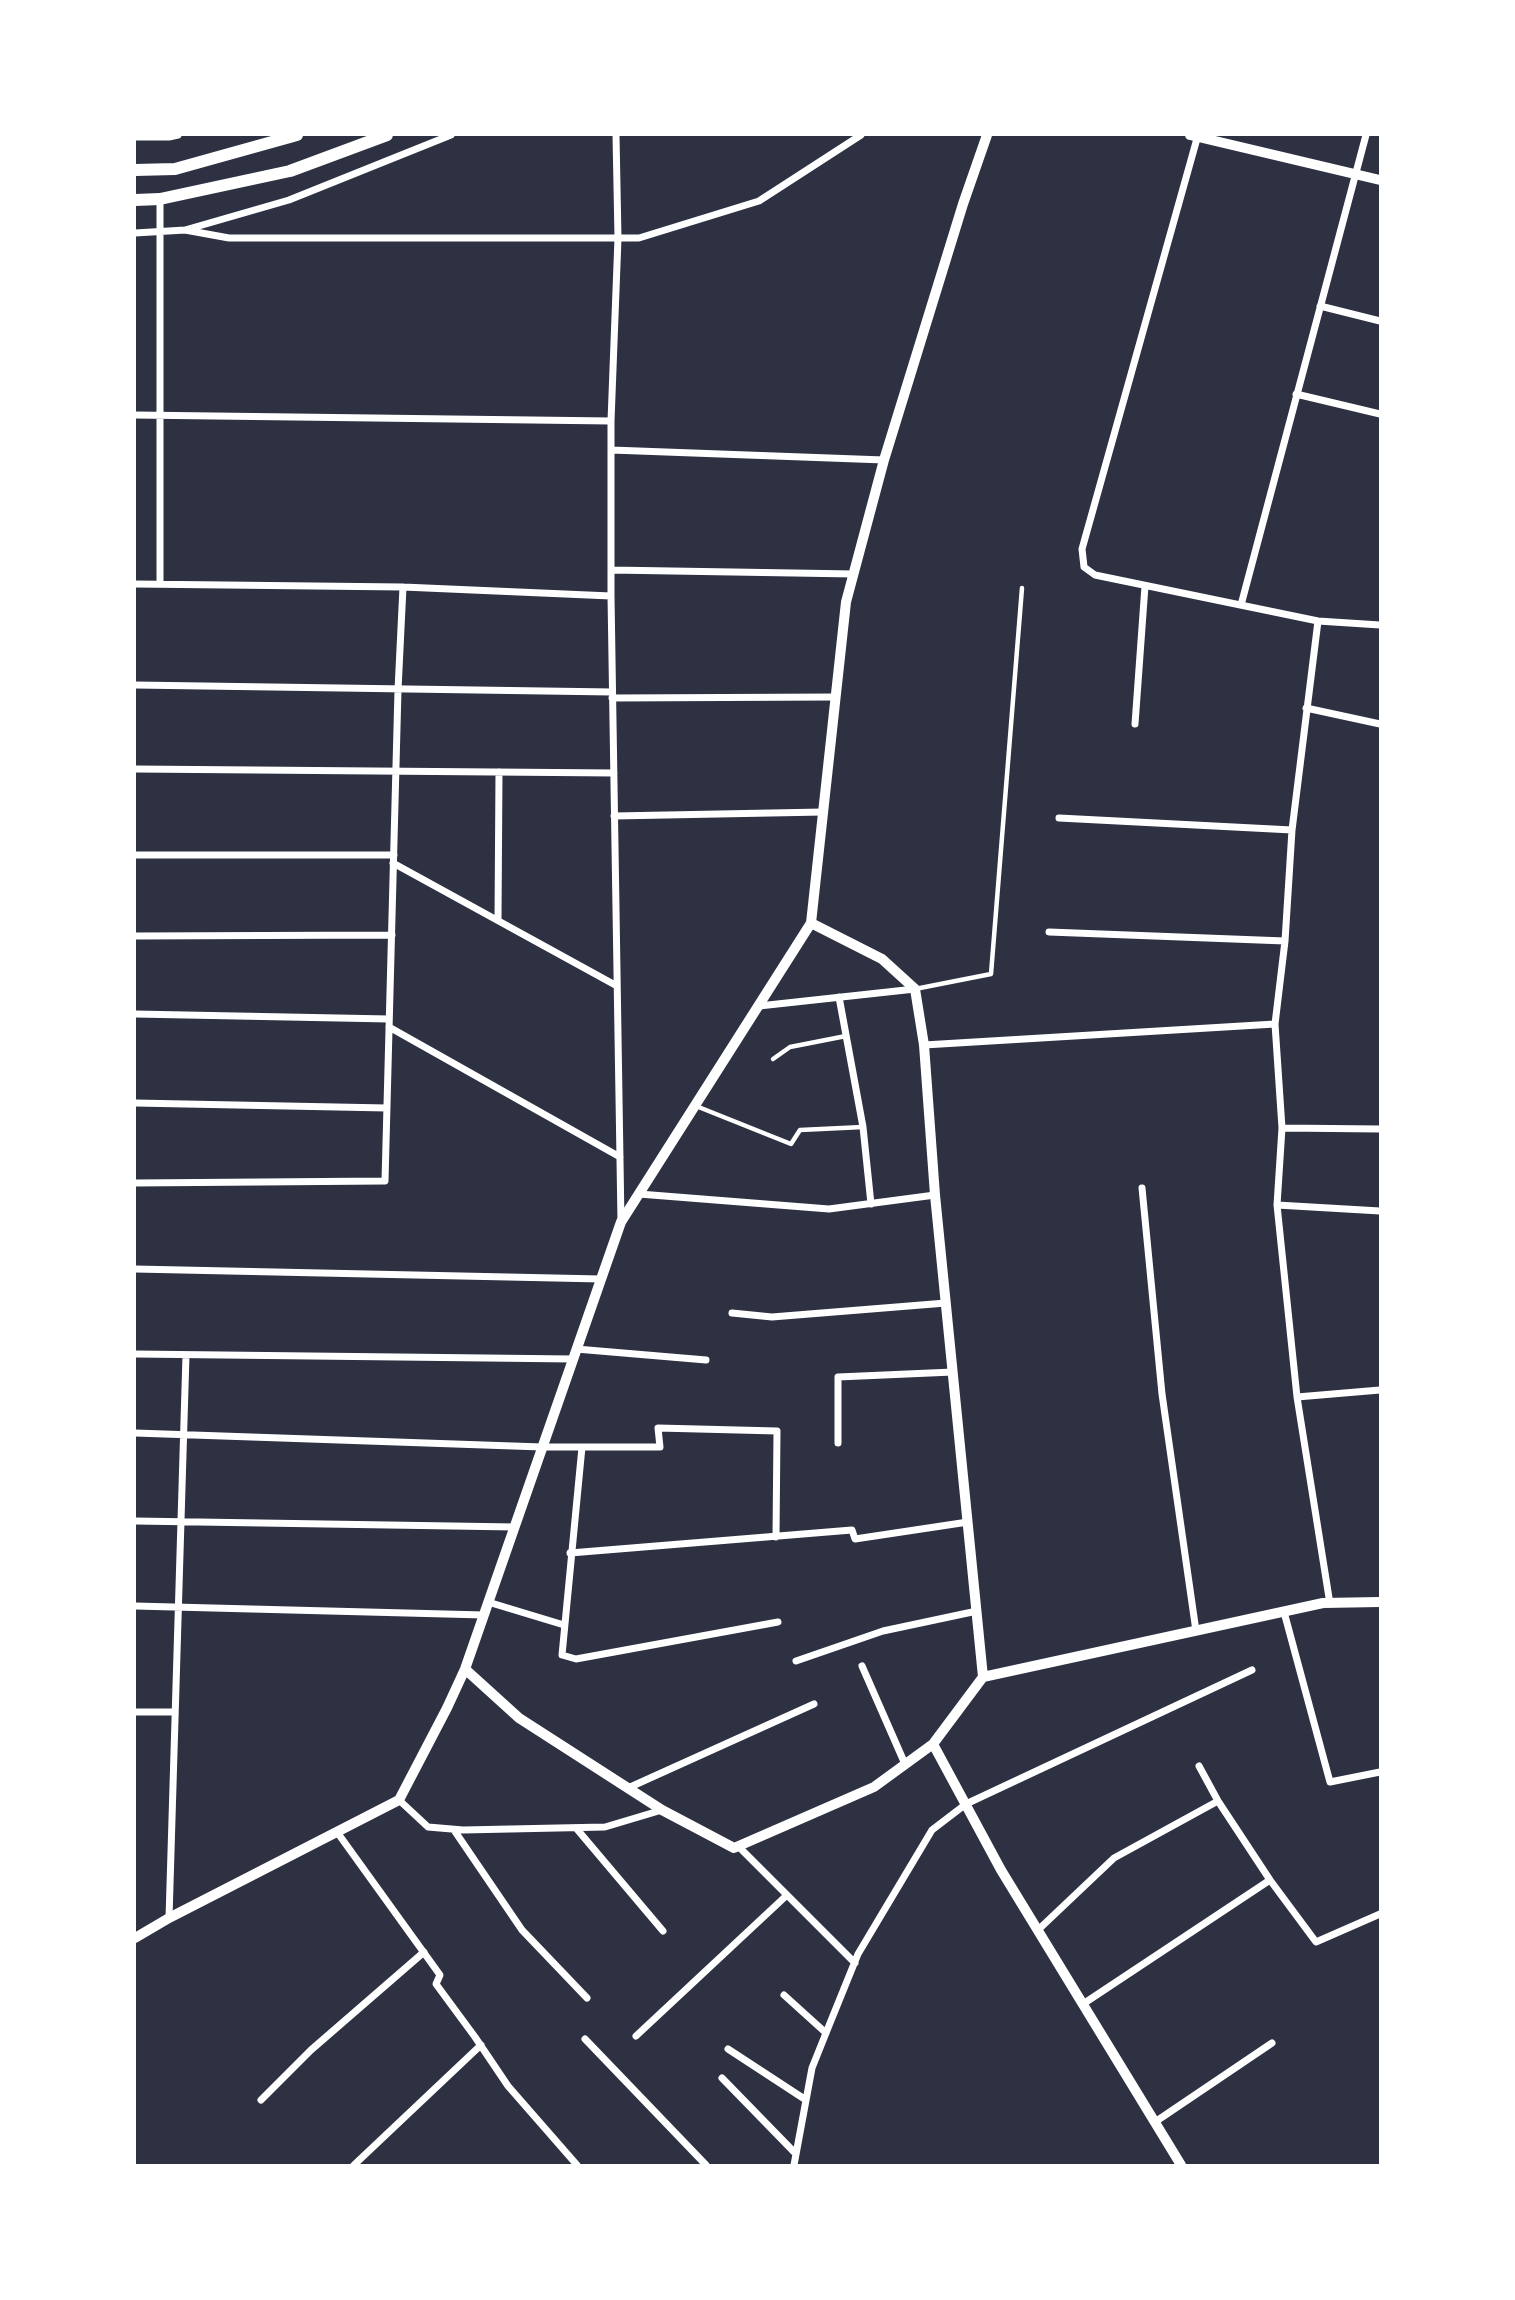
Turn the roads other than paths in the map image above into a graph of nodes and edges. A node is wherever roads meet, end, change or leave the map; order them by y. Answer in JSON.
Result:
{"nodes":[{"id":1,"x":178,"y":135,"type":"edge"},
{"id":2,"x":297,"y":135,"type":"edge"},
{"id":3,"x":387,"y":135,"type":"edge"},
{"id":4,"x":451,"y":135,"type":"edge"},
{"id":5,"x":616,"y":135,"type":"edge"},
{"id":6,"x":861,"y":135,"type":"edge"},
{"id":7,"x":987,"y":135,"type":"edge"},
{"id":8,"x":1195,"y":135,"type":"edge"},
{"id":9,"x":1366,"y":135,"type":"edge"},
{"id":10,"x":139,"y":136,"type":"edge"},
{"id":11,"x":169,"y":136,"type":"edge"},
{"id":12,"x":135,"y":170,"type":"edge"},
{"id":13,"x":1356,"y":174,"type":"junction"},
{"id":14,"x":1380,"y":180,"type":"edge"},
{"id":15,"x":160,"y":199,"type":"junction"},
{"id":16,"x":135,"y":200,"type":"edge"},
{"id":17,"x":185,"y":230,"type":"junction"},
{"id":18,"x":135,"y":233,"type":"edge"},
{"id":19,"x":159,"y":233,"type":"junction"},
{"id":20,"x":618,"y":238,"type":"junction"},
{"id":21,"x":1320,"y":306,"type":"junction"},
{"id":22,"x":1380,"y":321,"type":"edge"},
{"id":23,"x":1296,"y":394,"type":"junction"},
{"id":24,"x":1380,"y":414,"type":"edge"},
{"id":25,"x":135,"y":415,"type":"edge"},
{"id":26,"x":160,"y":415,"type":"junction"},
{"id":27,"x":611,"y":421,"type":"junction"},
{"id":28,"x":611,"y":450,"type":"junction"},
{"id":29,"x":884,"y":460,"type":"junction"},
{"id":30,"x":611,"y":570,"type":"junction"},
{"id":31,"x":853,"y":574,"type":"junction"},
{"id":32,"x":135,"y":584,"type":"edge"},
{"id":33,"x":160,"y":584,"type":"junction"},
{"id":34,"x":1145,"y":586,"type":"junction"},
{"id":35,"x":403,"y":587,"type":"junction"},
{"id":36,"x":1023,"y":588,"type":"dead end"},
{"id":37,"x":611,"y":596,"type":"junction"},
{"id":38,"x":1241,"y":605,"type":"junction"},
{"id":39,"x":1318,"y":621,"type":"junction"},
{"id":40,"x":1380,"y":625,"type":"edge"},
{"id":41,"x":135,"y":685,"type":"edge"},
{"id":42,"x":398,"y":690,"type":"junction"},
{"id":43,"x":612,"y":695,"type":"junction"},
{"id":44,"x":836,"y":697,"type":"junction"},
{"id":45,"x":1306,"y":708,"type":"junction"},
{"id":46,"x":1135,"y":724,"type":"dead end"},
{"id":47,"x":1380,"y":724,"type":"edge"},
{"id":48,"x":135,"y":769,"type":"edge"},
{"id":49,"x":396,"y":771,"type":"junction"},
{"id":50,"x":499,"y":772,"type":"junction"},
{"id":51,"x":614,"y":773,"type":"junction"},
{"id":52,"x":823,"y":812,"type":"junction"},
{"id":53,"x":614,"y":816,"type":"junction"},
{"id":54,"x":1059,"y":818,"type":"dead end"},
{"id":55,"x":1292,"y":830,"type":"junction"},
{"id":56,"x":135,"y":855,"type":"edge"},
{"id":57,"x":393,"y":859,"type":"junction"},
{"id":58,"x":498,"y":920,"type":"junction"},
{"id":59,"x":811,"y":923,"type":"junction"},
{"id":60,"x":1049,"y":932,"type":"dead end"},
{"id":61,"x":392,"y":935,"type":"junction"},
{"id":62,"x":135,"y":936,"type":"edge"},
{"id":63,"x":1284,"y":941,"type":"junction"},
{"id":64,"x":617,"y":986,"type":"junction"},
{"id":65,"x":915,"y":989,"type":"junction"},
{"id":66,"x":839,"y":997,"type":"junction"},
{"id":67,"x":759,"y":1006,"type":"junction"},
{"id":68,"x":135,"y":1014,"type":"edge"},
{"id":69,"x":389,"y":1023,"type":"junction"},
{"id":70,"x":1275,"y":1024,"type":"junction"},
{"id":71,"x":847,"y":1036,"type":"junction"},
{"id":72,"x":924,"y":1045,"type":"junction"},
{"id":73,"x":773,"y":1059,"type":"dead end"},
{"id":74,"x":135,"y":1103,"type":"edge"},
{"id":75,"x":695,"y":1106,"type":"junction"},
{"id":76,"x":387,"y":1108,"type":"junction"},
{"id":77,"x":863,"y":1127,"type":"junction"},
{"id":78,"x":1282,"y":1128,"type":"junction"},
{"id":79,"x":1380,"y":1129,"type":"edge"},
{"id":80,"x":620,"y":1157,"type":"junction"},
{"id":81,"x":135,"y":1183,"type":"edge"},
{"id":82,"x":1142,"y":1188,"type":"dead end"},
{"id":83,"x":639,"y":1194,"type":"junction"},
{"id":84,"x":935,"y":1195,"type":"junction"},
{"id":85,"x":871,"y":1204,"type":"junction"},
{"id":86,"x":1276,"y":1205,"type":"junction"},
{"id":87,"x":1380,"y":1211,"type":"edge"},
{"id":88,"x":621,"y":1222,"type":"junction"},
{"id":89,"x":135,"y":1269,"type":"edge"},
{"id":90,"x":601,"y":1279,"type":"junction"},
{"id":91,"x":946,"y":1303,"type":"junction"},
{"id":92,"x":732,"y":1313,"type":"dead end"},
{"id":93,"x":135,"y":1354,"type":"edge"},
{"id":94,"x":575,"y":1354,"type":"junction"},
{"id":95,"x":186,"y":1355,"type":"junction"},
{"id":96,"x":706,"y":1360,"type":"dead end"},
{"id":97,"x":953,"y":1372,"type":"junction"},
{"id":98,"x":1380,"y":1390,"type":"edge"},
{"id":99,"x":1297,"y":1397,"type":"junction"},
{"id":100,"x":135,"y":1433,"type":"edge"},
{"id":101,"x":184,"y":1435,"type":"junction"},
{"id":102,"x":838,"y":1443,"type":"dead end"},
{"id":103,"x":542,"y":1447,"type":"junction"},
{"id":104,"x":582,"y":1447,"type":"junction"},
{"id":105,"x":135,"y":1521,"type":"edge"},
{"id":106,"x":181,"y":1522,"type":"junction"},
{"id":107,"x":968,"y":1522,"type":"junction"},
{"id":108,"x":514,"y":1527,"type":"junction"},
{"id":109,"x":776,"y":1537,"type":"junction"},
{"id":110,"x":570,"y":1553,"type":"junction"},
{"id":111,"x":488,"y":1602,"type":"junction"},
{"id":112,"x":1380,"y":1602,"type":"edge"},
{"id":113,"x":1330,"y":1604,"type":"junction"},
{"id":114,"x":135,"y":1606,"type":"edge"},
{"id":115,"x":179,"y":1607,"type":"junction"},
{"id":116,"x":977,"y":1611,"type":"junction"},
{"id":117,"x":1284,"y":1612,"type":"junction"},
{"id":118,"x":484,"y":1615,"type":"junction"},
{"id":119,"x":778,"y":1622,"type":"dead end"},
{"id":120,"x":564,"y":1625,"type":"junction"},
{"id":121,"x":1196,"y":1631,"type":"junction"},
{"id":122,"x":796,"y":1661,"type":"dead end"},
{"id":123,"x":862,"y":1666,"type":"dead end"},
{"id":124,"x":465,"y":1669,"type":"junction"},
{"id":125,"x":1252,"y":1670,"type":"dead end"},
{"id":126,"x":984,"y":1677,"type":"junction"},
{"id":127,"x":814,"y":1704,"type":"dead end"},
{"id":128,"x":135,"y":1712,"type":"edge"},
{"id":129,"x":175,"y":1712,"type":"junction"},
{"id":130,"x":933,"y":1744,"type":"junction"},
{"id":131,"x":905,"y":1764,"type":"junction"},
{"id":132,"x":1199,"y":1766,"type":"dead end"},
{"id":133,"x":1380,"y":1772,"type":"edge"},
{"id":134,"x":628,"y":1788,"type":"junction"},
{"id":135,"x":399,"y":1800,"type":"junction"},
{"id":136,"x":1218,"y":1801,"type":"junction"},
{"id":137,"x":966,"y":1804,"type":"junction"},
{"id":138,"x":662,"y":1811,"type":"junction"},
{"id":139,"x":576,"y":1828,"type":"junction"},
{"id":140,"x":454,"y":1830,"type":"junction"},
{"id":141,"x":337,"y":1832,"type":"junction"},
{"id":142,"x":738,"y":1846,"type":"junction"},
{"id":143,"x":1270,"y":1880,"type":"junction"},
{"id":144,"x":787,"y":1895,"type":"junction"},
{"id":145,"x":1380,"y":1914,"type":"edge"},
{"id":146,"x":169,"y":1918,"type":"junction"},
{"id":147,"x":1038,"y":1930,"type":"junction"},
{"id":148,"x":663,"y":1931,"type":"dead end"},
{"id":149,"x":135,"y":1938,"type":"edge"},
{"id":150,"x":424,"y":1952,"type":"junction"},
{"id":151,"x":855,"y":1963,"type":"junction"},
{"id":152,"x":784,"y":1994,"type":"dead end"},
{"id":153,"x":587,"y":1998,"type":"dead end"},
{"id":154,"x":1083,"y":2004,"type":"junction"},
{"id":155,"x":826,"y":2033,"type":"junction"},
{"id":156,"x":636,"y":2036,"type":"dead end"},
{"id":157,"x":585,"y":2039,"type":"dead end"},
{"id":158,"x":1272,"y":2043,"type":"dead end"},
{"id":159,"x":481,"y":2045,"type":"junction"},
{"id":160,"x":727,"y":2049,"type":"dead end"},
{"id":161,"x":722,"y":2078,"type":"dead end"},
{"id":162,"x":261,"y":2100,"type":"dead end"},
{"id":163,"x":806,"y":2100,"type":"junction"},
{"id":164,"x":1155,"y":2122,"type":"junction"},
{"id":165,"x":796,"y":2154,"type":"junction"},
{"id":166,"x":354,"y":2165,"type":"edge"},
{"id":167,"x":578,"y":2165,"type":"edge"},
{"id":168,"x":706,"y":2165,"type":"edge"},
{"id":169,"x":794,"y":2165,"type":"edge"},
{"id":170,"x":1181,"y":2165,"type":"edge"}],
"edges":[{"from":1,"to":11,"type":"street"},
{"from":2,"to":12,"type":"main road"},
{"from":3,"to":15,"type":"main road"},
{"from":4,"to":17,"type":"street"},
{"from":5,"to":20,"type":"street"},
{"from":6,"to":20,"type":"street"},
{"from":7,"to":29,"type":"street"},
{"from":8,"to":13,"type":"street"},
{"from":8,"to":34,"type":"street"},
{"from":9,"to":13,"type":"street"},
{"from":10,"to":11,"type":"street"},
{"from":13,"to":14,"type":"street"},
{"from":13,"to":21,"type":"street"},
{"from":15,"to":16,"type":"main road"},
{"from":15,"to":19,"type":"street"},
{"from":17,"to":19,"type":"street"},
{"from":17,"to":20,"type":"street"},
{"from":18,"to":19,"type":"street"},
{"from":19,"to":26,"type":"street"},
{"from":20,"to":27,"type":"street"},
{"from":21,"to":22,"type":"street"},
{"from":21,"to":23,"type":"street"},
{"from":23,"to":24,"type":"street"},
{"from":23,"to":38,"type":"street"},
{"from":25,"to":26,"type":"street"},
{"from":26,"to":27,"type":"street"},
{"from":26,"to":33,"type":"street"},
{"from":27,"to":28,"type":"street"},
{"from":28,"to":29,"type":"street"},
{"from":28,"to":30,"type":"street"},
{"from":29,"to":31,"type":"street"},
{"from":30,"to":31,"type":"street"},
{"from":30,"to":37,"type":"street"},
{"from":31,"to":44,"type":"street"},
{"from":32,"to":33,"type":"street"},
{"from":33,"to":35,"type":"street"},
{"from":34,"to":38,"type":"street"},
{"from":34,"to":46,"type":"street"},
{"from":35,"to":37,"type":"street"},
{"from":35,"to":42,"type":"street"},
{"from":36,"to":65,"type":"lane"},
{"from":37,"to":43,"type":"street"},
{"from":38,"to":39,"type":"street"},
{"from":39,"to":40,"type":"street"},
{"from":39,"to":45,"type":"street"},
{"from":41,"to":42,"type":"street"},
{"from":42,"to":43,"type":"street"},
{"from":42,"to":49,"type":"street"},
{"from":43,"to":44,"type":"street"},
{"from":43,"to":51,"type":"street"},
{"from":44,"to":52,"type":"street"},
{"from":45,"to":47,"type":"street"},
{"from":45,"to":55,"type":"street"},
{"from":48,"to":49,"type":"street"},
{"from":49,"to":50,"type":"street"},
{"from":49,"to":57,"type":"street"},
{"from":50,"to":51,"type":"street"},
{"from":50,"to":58,"type":"street"},
{"from":51,"to":53,"type":"street"},
{"from":52,"to":53,"type":"street"},
{"from":52,"to":59,"type":"street"},
{"from":53,"to":64,"type":"street"},
{"from":54,"to":55,"type":"street"},
{"from":55,"to":63,"type":"street"},
{"from":56,"to":57,"type":"street"},
{"from":57,"to":58,"type":"street"},
{"from":57,"to":61,"type":"street"},
{"from":58,"to":64,"type":"street"},
{"from":59,"to":65,"type":"street"},
{"from":59,"to":67,"type":"street"},
{"from":60,"to":63,"type":"street"},
{"from":61,"to":62,"type":"street"},
{"from":61,"to":69,"type":"street"},
{"from":63,"to":70,"type":"street"},
{"from":64,"to":80,"type":"street"},
{"from":65,"to":66,"type":"street"},
{"from":65,"to":72,"type":"street"},
{"from":66,"to":67,"type":"street"},
{"from":66,"to":71,"type":"street"},
{"from":67,"to":75,"type":"street"},
{"from":68,"to":69,"type":"street"},
{"from":69,"to":76,"type":"street"},
{"from":69,"to":80,"type":"street"},
{"from":70,"to":72,"type":"street"},
{"from":70,"to":78,"type":"street"},
{"from":71,"to":73,"type":"lane"},
{"from":71,"to":77,"type":"street"},
{"from":72,"to":84,"type":"street"},
{"from":74,"to":76,"type":"street"},
{"from":75,"to":77,"type":"lane"},
{"from":75,"to":83,"type":"street"},
{"from":76,"to":81,"type":"street"},
{"from":77,"to":85,"type":"street"},
{"from":78,"to":79,"type":"street"},
{"from":78,"to":86,"type":"street"},
{"from":80,"to":88,"type":"street"},
{"from":82,"to":121,"type":"street"},
{"from":83,"to":85,"type":"street"},
{"from":83,"to":88,"type":"street"},
{"from":84,"to":85,"type":"street"},
{"from":84,"to":91,"type":"street"},
{"from":86,"to":87,"type":"street"},
{"from":86,"to":99,"type":"street"},
{"from":88,"to":90,"type":"street"},
{"from":89,"to":90,"type":"street"},
{"from":90,"to":94,"type":"street"},
{"from":91,"to":92,"type":"street"},
{"from":91,"to":97,"type":"street"},
{"from":93,"to":95,"type":"street"},
{"from":94,"to":95,"type":"street"},
{"from":94,"to":96,"type":"street"},
{"from":94,"to":103,"type":"street"},
{"from":95,"to":101,"type":"street"},
{"from":97,"to":102,"type":"street"},
{"from":97,"to":107,"type":"street"},
{"from":98,"to":99,"type":"street"},
{"from":99,"to":113,"type":"street"},
{"from":100,"to":101,"type":"street"},
{"from":101,"to":103,"type":"street"},
{"from":101,"to":106,"type":"street"},
{"from":103,"to":104,"type":"street"},
{"from":103,"to":108,"type":"street"},
{"from":104,"to":109,"type":"street"},
{"from":104,"to":110,"type":"street"},
{"from":105,"to":106,"type":"street"},
{"from":106,"to":108,"type":"street"},
{"from":106,"to":115,"type":"street"},
{"from":107,"to":109,"type":"street"},
{"from":107,"to":116,"type":"street"},
{"from":108,"to":111,"type":"street"},
{"from":109,"to":110,"type":"street"},
{"from":110,"to":120,"type":"street"},
{"from":111,"to":118,"type":"street"},
{"from":111,"to":120,"type":"street"},
{"from":112,"to":113,"type":"street"},
{"from":113,"to":117,"type":"street"},
{"from":114,"to":115,"type":"street"},
{"from":115,"to":118,"type":"street"},
{"from":115,"to":129,"type":"street"},
{"from":116,"to":122,"type":"street"},
{"from":116,"to":126,"type":"street"},
{"from":117,"to":121,"type":"street"},
{"from":117,"to":133,"type":"street"},
{"from":118,"to":124,"type":"street"},
{"from":119,"to":120,"type":"street"},
{"from":121,"to":126,"type":"street"},
{"from":123,"to":131,"type":"street"},
{"from":124,"to":134,"type":"street"},
{"from":124,"to":135,"type":"street"},
{"from":125,"to":137,"type":"street"},
{"from":126,"to":130,"type":"street"},
{"from":127,"to":134,"type":"street"},
{"from":128,"to":129,"type":"street"},
{"from":129,"to":146,"type":"street"},
{"from":130,"to":131,"type":"street"},
{"from":130,"to":137,"type":"street"},
{"from":131,"to":142,"type":"street"},
{"from":132,"to":136,"type":"street"},
{"from":134,"to":138,"type":"street"},
{"from":135,"to":140,"type":"street"},
{"from":135,"to":141,"type":"street"},
{"from":136,"to":143,"type":"street"},
{"from":136,"to":147,"type":"street"},
{"from":137,"to":147,"type":"street"},
{"from":137,"to":151,"type":"street"},
{"from":138,"to":139,"type":"street"},
{"from":138,"to":142,"type":"street"},
{"from":139,"to":140,"type":"street"},
{"from":139,"to":148,"type":"street"},
{"from":140,"to":153,"type":"street"},
{"from":141,"to":146,"type":"street"},
{"from":141,"to":150,"type":"street"},
{"from":142,"to":144,"type":"street"},
{"from":143,"to":145,"type":"street"},
{"from":143,"to":154,"type":"street"},
{"from":144,"to":151,"type":"street"},
{"from":144,"to":156,"type":"street"},
{"from":146,"to":149,"type":"street"},
{"from":147,"to":154,"type":"street"},
{"from":150,"to":159,"type":"street"},
{"from":150,"to":162,"type":"street"},
{"from":151,"to":155,"type":"street"},
{"from":152,"to":155,"type":"street"},
{"from":154,"to":164,"type":"street"},
{"from":155,"to":163,"type":"street"},
{"from":157,"to":168,"type":"street"},
{"from":158,"to":164,"type":"street"},
{"from":159,"to":166,"type":"street"},
{"from":159,"to":167,"type":"street"},
{"from":160,"to":163,"type":"street"},
{"from":161,"to":165,"type":"street"},
{"from":163,"to":165,"type":"street"},
{"from":164,"to":170,"type":"street"},
{"from":165,"to":169,"type":"street"}]}
